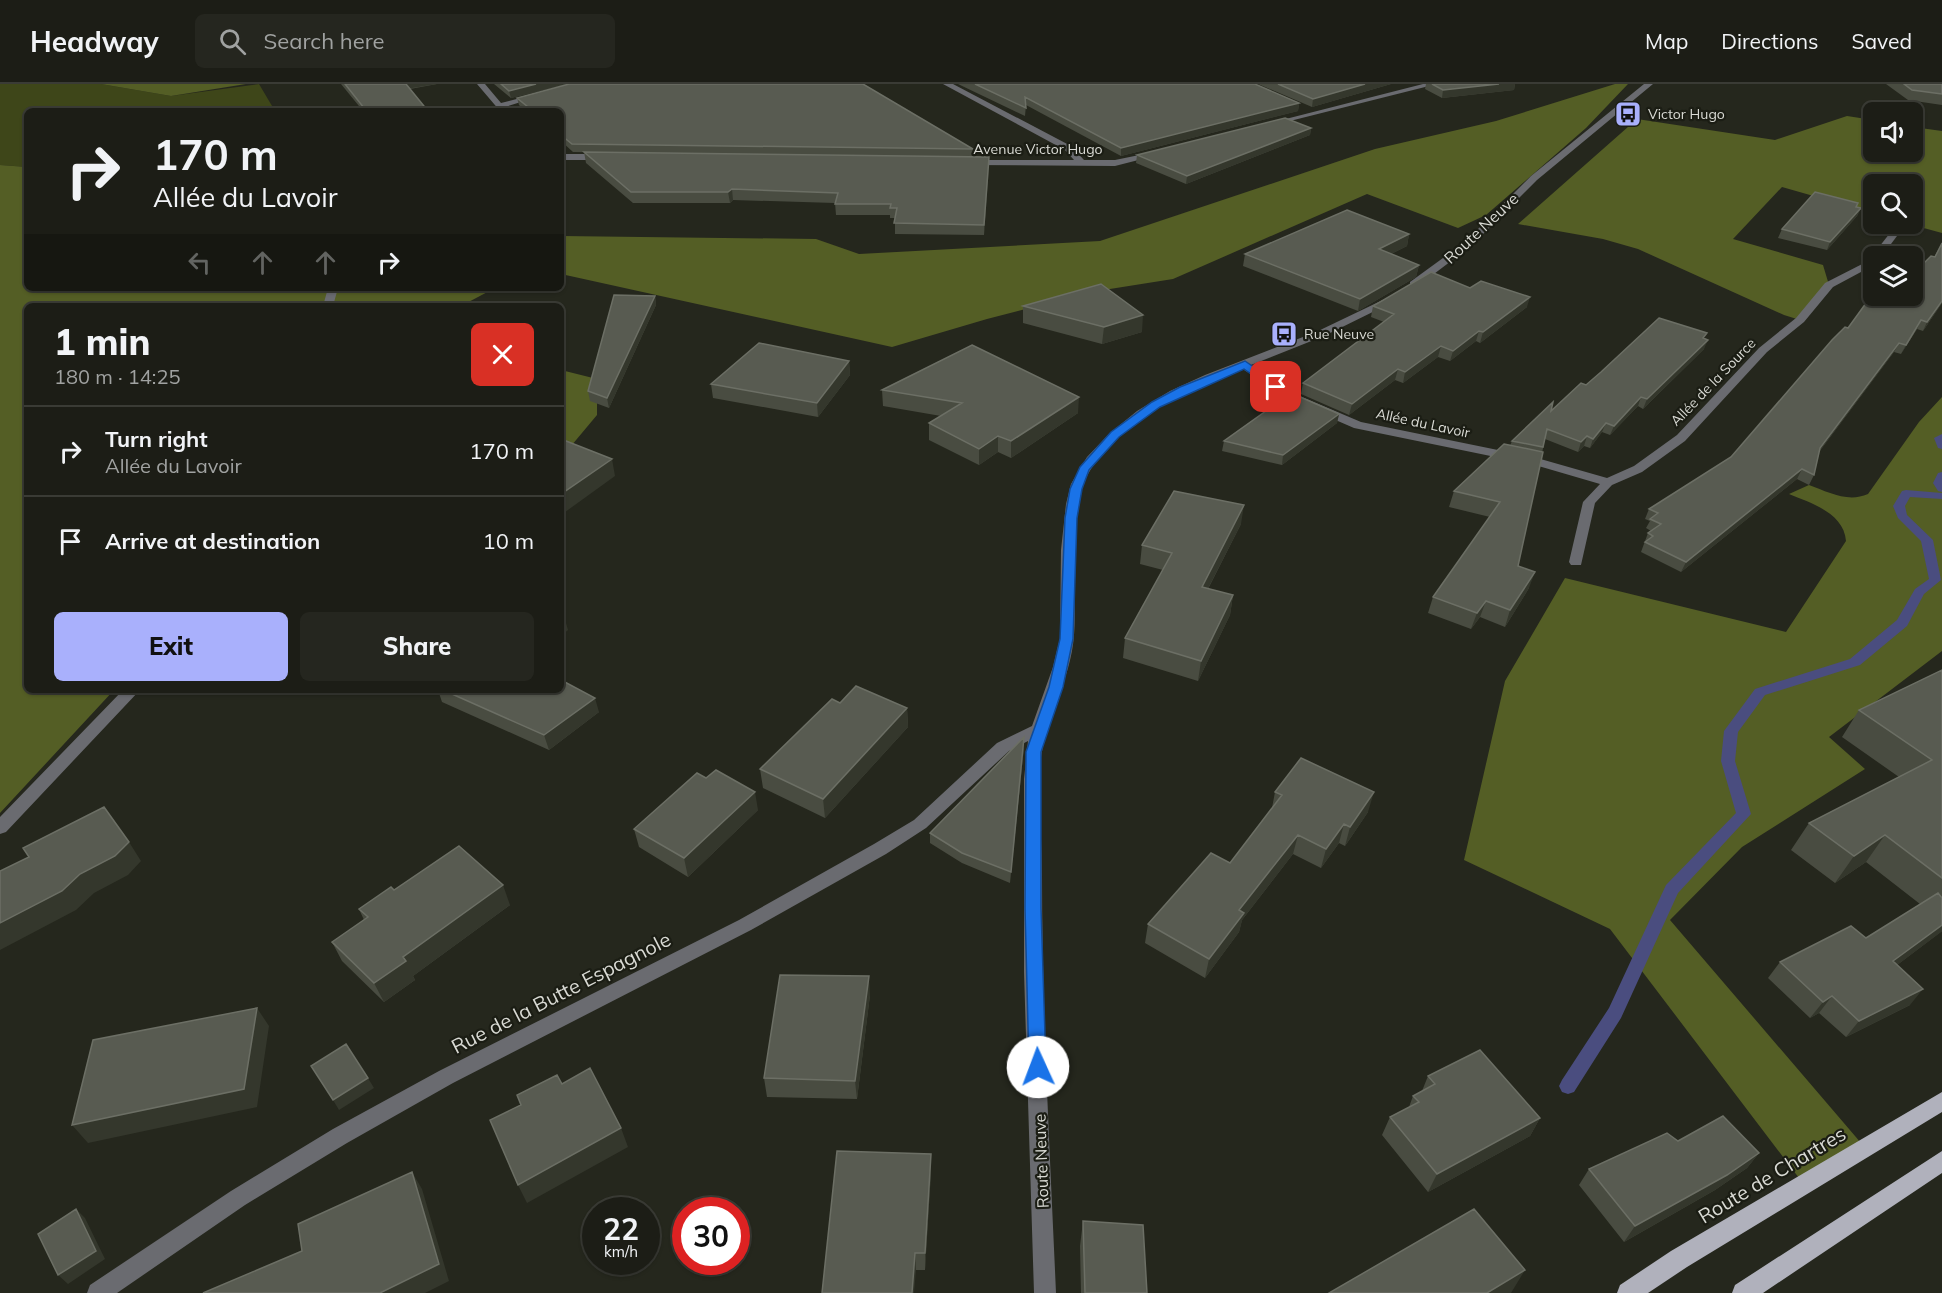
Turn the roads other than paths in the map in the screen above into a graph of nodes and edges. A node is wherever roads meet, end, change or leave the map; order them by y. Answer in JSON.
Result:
{"nodes":[{"id":1,"x":481,"y":84,"type":"edge"},
{"id":2,"x":947,"y":84,"type":"edge"},
{"id":3,"x":1433,"y":84,"type":"edge"},
{"id":4,"x":1649,"y":84,"type":"edge"},
{"id":5,"x":543,"y":94,"type":"edge"},
{"id":6,"x":502,"y":108,"type":"edge"},
{"id":7,"x":1303,"y":108,"type":"edge"},
{"id":8,"x":1312,"y":112,"type":"junction"},
{"id":9,"x":1257,"y":128,"type":"edge"},
{"id":10,"x":1167,"y":152,"type":"edge"},
{"id":11,"x":564,"y":157,"type":"edge"},
{"id":12,"x":608,"y":157,"type":"edge"},
{"id":13,"x":963,"y":162,"type":"edge"},
{"id":14,"x":1082,"y":164,"type":"junction"},
{"id":15,"x":1863,"y":267,"type":"edge"},
{"id":16,"x":1245,"y":364,"type":"junction"},
{"id":17,"x":1608,"y":482,"type":"junction"},
{"id":18,"x":1576,"y":562,"type":"dead end"},
{"id":19,"x":129,"y":693,"type":"edge"},
{"id":20,"x":1040,"y":729,"type":"junction"},
{"id":21,"x":0,"y":828,"type":"edge"},
{"id":22,"x":1942,"y":1101,"type":"edge"},
{"id":23,"x":1942,"y":1161,"type":"edge"},
{"id":24,"x":98,"y":1293,"type":"edge"},
{"id":25,"x":1045,"y":1293,"type":"edge"},
{"id":26,"x":1628,"y":1293,"type":"edge"},
{"id":27,"x":1743,"y":1293,"type":"edge"}],
"edges":[{"from":1,"to":6,"type":"street"},
{"from":2,"to":14,"type":"street"},
{"from":3,"to":8,"type":"street"},
{"from":4,"to":16,"type":"street","name":"Route Neuve"},
{"from":5,"to":6,"type":"street"},
{"from":7,"to":8,"type":"street"},
{"from":8,"to":9,"type":"street"},
{"from":10,"to":14,"type":"street","name":"Avenue Victor Hugo"},
{"from":11,"to":12,"type":"street"},
{"from":13,"to":14,"type":"street","name":"Avenue Victor Hugo"},
{"from":15,"to":17,"type":"street","name":"Allée de la Source"},
{"from":16,"to":17,"type":"street","name":"Allée du Lavoir"},
{"from":16,"to":20,"type":"street","name":"Route Neuve"},
{"from":17,"to":18,"type":"street","name":"Allée de la Source"},
{"from":19,"to":21,"type":"street"},
{"from":20,"to":24,"type":"street","name":"Rue de la Butte Espagnole"},
{"from":20,"to":25,"type":"street","name":"Route Neuve"},
{"from":22,"to":26,"type":"main road","name":"Route de Chartres"},
{"from":23,"to":27,"type":"main road"}]}
